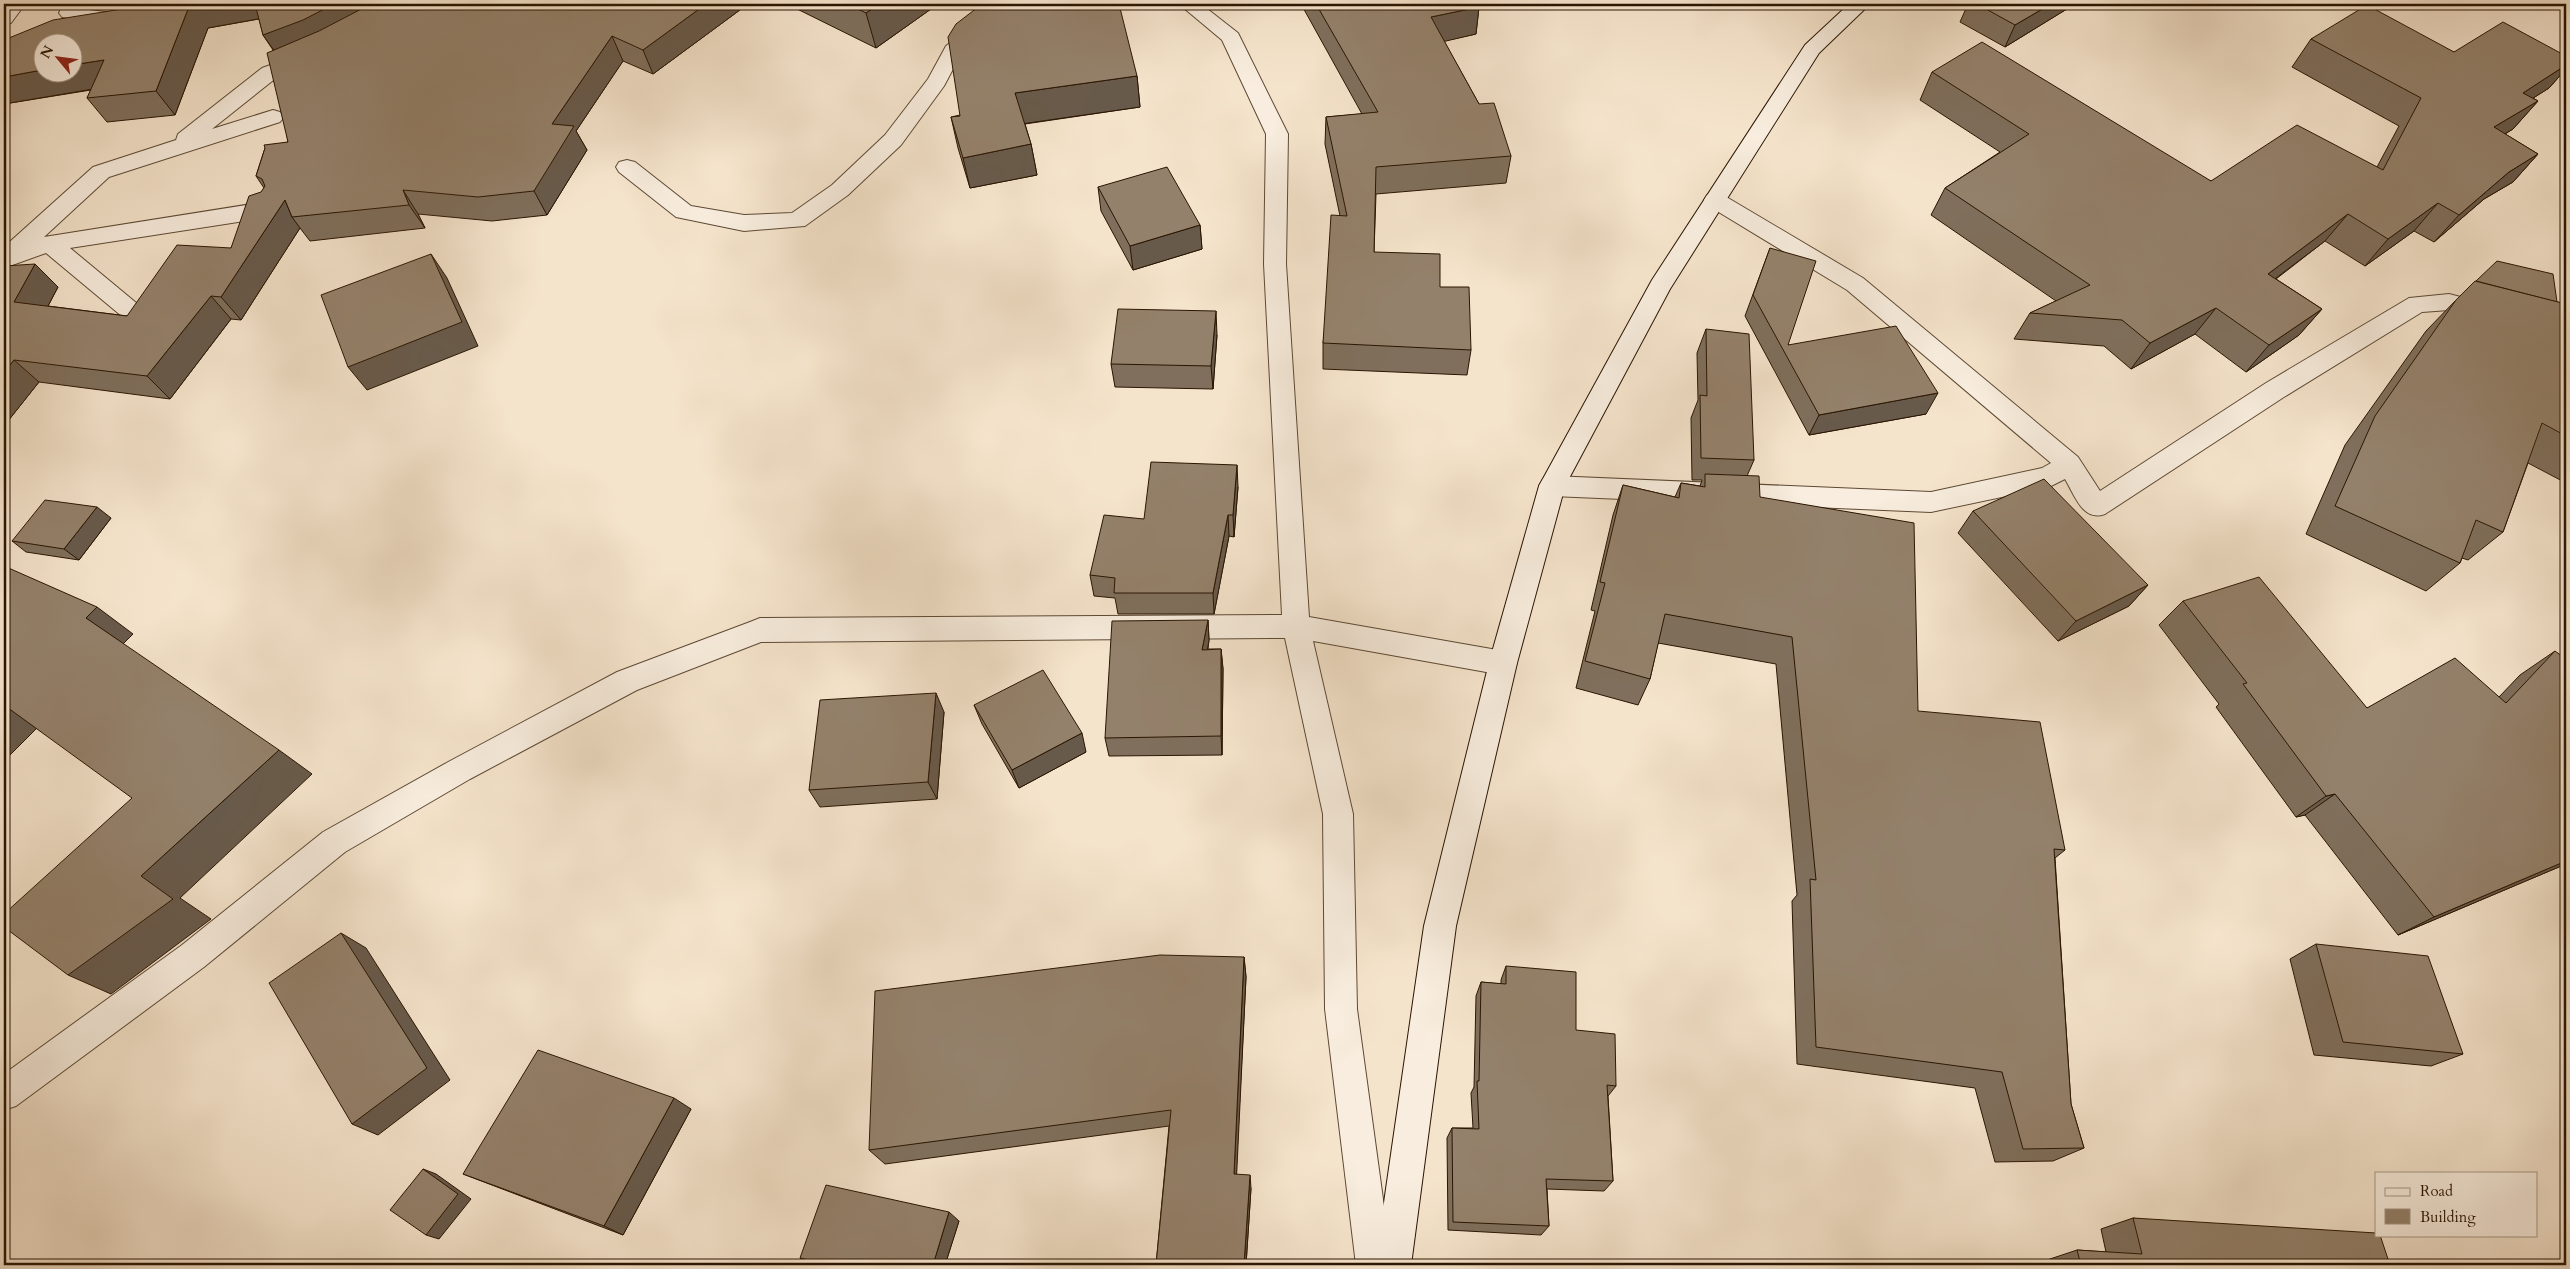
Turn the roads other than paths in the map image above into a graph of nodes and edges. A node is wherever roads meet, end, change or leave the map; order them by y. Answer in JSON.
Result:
{"nodes":[{"id":1,"x":15,"y":4,"type":"edge"},
{"id":2,"x":73,"y":4,"type":"edge"},
{"id":3,"x":154,"y":4,"type":"edge"},
{"id":4,"x":997,"y":4,"type":"edge"},
{"id":5,"x":1189,"y":4,"type":"edge"},
{"id":6,"x":1860,"y":4,"type":"edge"},
{"id":7,"x":4,"y":19,"type":"edge"},
{"id":8,"x":327,"y":50,"type":"edge"},
{"id":9,"x":273,"y":117,"type":"dead end"},
{"id":10,"x":173,"y":149,"type":"junction"},
{"id":11,"x":627,"y":167,"type":"dead end"},
{"id":12,"x":1715,"y":200,"type":"junction"},
{"id":13,"x":271,"y":209,"type":"edge"},
{"id":14,"x":49,"y":243,"type":"junction"},
{"id":15,"x":4,"y":260,"type":"edge"},
{"id":16,"x":138,"y":317,"type":"edge"},
{"id":17,"x":2512,"y":318,"type":"edge"},
{"id":18,"x":2069,"y":464,"type":"junction"},
{"id":19,"x":1552,"y":486,"type":"junction"},
{"id":20,"x":1296,"y":626,"type":"junction"},
{"id":21,"x":1503,"y":663,"type":"junction"},
{"id":22,"x":4,"y":1094,"type":"edge"},
{"id":23,"x":1374,"y":1265,"type":"edge"},
{"id":24,"x":1393,"y":1265,"type":"edge"}],
"edges":[{"from":1,"to":7,"type":"street"},
{"from":2,"to":3,"type":"street"},
{"from":4,"to":11,"type":"street"},
{"from":5,"to":20,"type":"street"},
{"from":6,"to":12,"type":"street"},
{"from":8,"to":10,"type":"street"},
{"from":9,"to":10,"type":"street"},
{"from":10,"to":15,"type":"street"},
{"from":12,"to":18,"type":"street"},
{"from":12,"to":19,"type":"street"},
{"from":13,"to":14,"type":"street"},
{"from":14,"to":15,"type":"street"},
{"from":14,"to":16,"type":"street"},
{"from":17,"to":18,"type":"street"},
{"from":18,"to":19,"type":"street"},
{"from":19,"to":21,"type":"street"},
{"from":20,"to":21,"type":"street"},
{"from":20,"to":22,"type":"street"},
{"from":20,"to":23,"type":"street"},
{"from":21,"to":24,"type":"street"}]}
